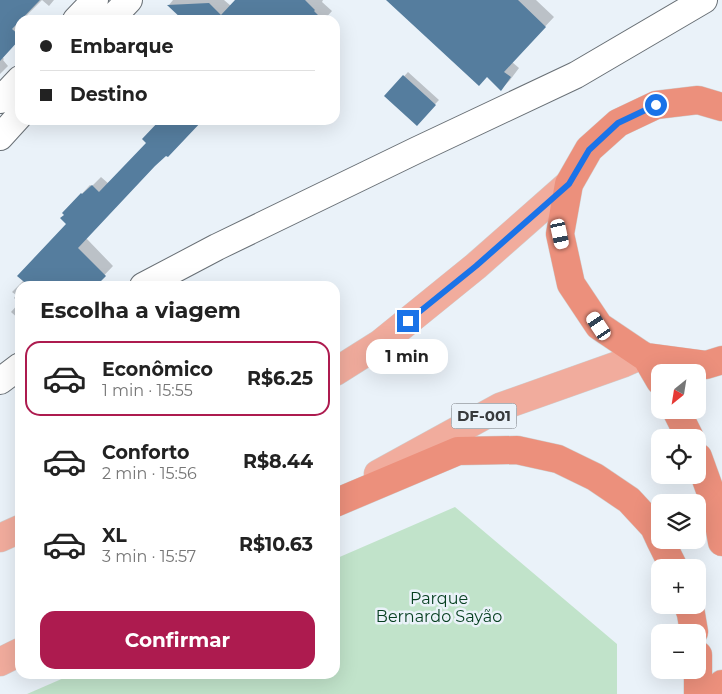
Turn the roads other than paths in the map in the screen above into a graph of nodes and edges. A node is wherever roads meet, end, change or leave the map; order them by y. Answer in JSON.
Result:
{"nodes":[{"id":1,"x":95,"y":0,"type":"edge"},
{"id":2,"x":129,"y":0,"type":"edge"},
{"id":3,"x":704,"y":0,"type":"edge"},
{"id":4,"x":81,"y":15,"type":"edge"},
{"id":5,"x":115,"y":15,"type":"edge"},
{"id":6,"x":15,"y":84,"type":"edge"},
{"id":7,"x":0,"y":100,"type":"edge"},
{"id":8,"x":714,"y":100,"type":"edge"},
{"id":9,"x":15,"y":120,"type":"edge"},
{"id":10,"x":0,"y":137,"type":"edge"},
{"id":11,"x":569,"y":184,"type":"junction"},
{"id":12,"x":152,"y":281,"type":"edge"},
{"id":13,"x":644,"y":356,"type":"junction"},
{"id":14,"x":722,"y":360,"type":"edge"},
{"id":15,"x":651,"y":367,"type":"edge"},
{"id":16,"x":340,"y":369,"type":"edge"},
{"id":17,"x":15,"y":370,"type":"edge"},
{"id":18,"x":0,"y":382,"type":"edge"},
{"id":19,"x":706,"y":479,"type":"edge"},
{"id":20,"x":340,"y":495,"type":"edge"},
{"id":21,"x":340,"y":501,"type":"edge"},
{"id":22,"x":651,"y":524,"type":"edge"},
{"id":23,"x":15,"y":531,"type":"edge"},
{"id":24,"x":0,"y":538,"type":"edge"},
{"id":25,"x":722,"y":542,"type":"edge"},
{"id":26,"x":15,"y":654,"type":"edge"},
{"id":27,"x":0,"y":662,"type":"edge"},
{"id":28,"x":698,"y":679,"type":"edge"},
{"id":29,"x":722,"y":684,"type":"edge"},
{"id":30,"x":698,"y":694,"type":"edge"},
{"id":31,"x":721,"y":694,"type":"edge"}],
"edges":[{"from":1,"to":4,"type":"street"},
{"from":2,"to":5,"type":"street"},
{"from":3,"to":12,"type":"street"},
{"from":6,"to":7,"type":"street"},
{"from":8,"to":11,"type":"highway"},
{"from":9,"to":10,"type":"street"},
{"from":11,"to":13,"type":"highway"},
{"from":11,"to":16,"type":"main road"},
{"from":13,"to":14,"type":"highway"},
{"from":13,"to":15,"type":"highway"},
{"from":13,"to":20,"type":"main road","number":"DF-001"},
{"from":17,"to":18,"type":"street"},
{"from":19,"to":25,"type":"highway"},
{"from":21,"to":22,"type":"highway"},
{"from":23,"to":24,"type":"main road"},
{"from":26,"to":27,"type":"main road"},
{"from":28,"to":30,"type":"highway"},
{"from":29,"to":31,"type":"highway"}]}
